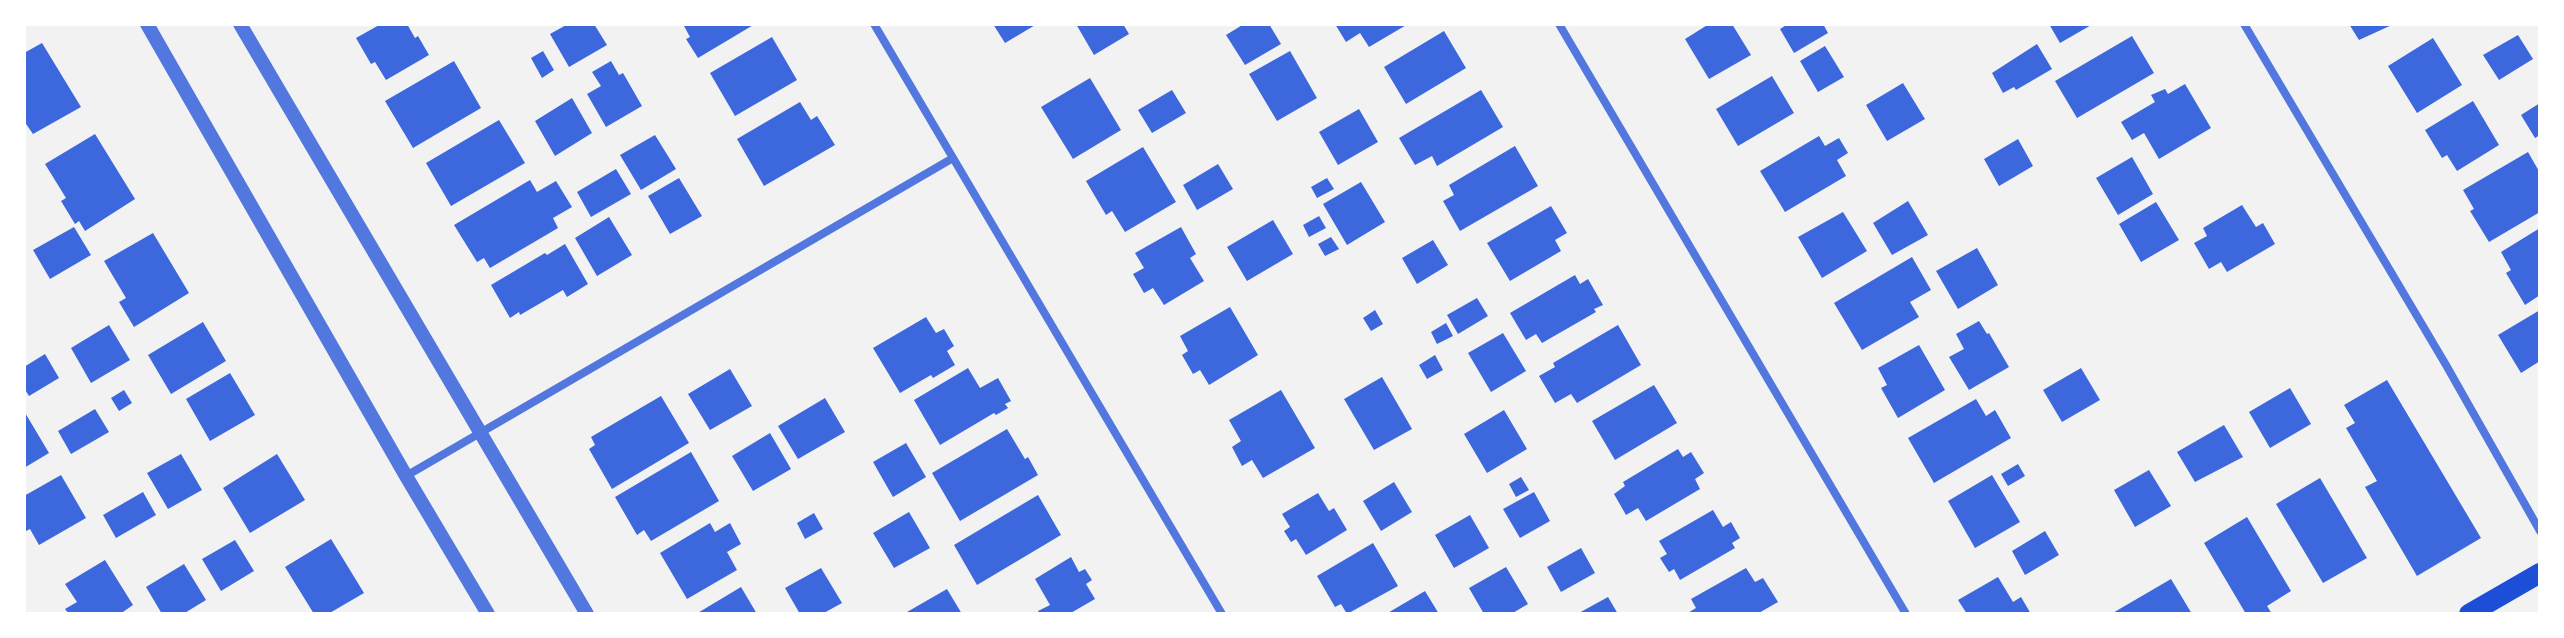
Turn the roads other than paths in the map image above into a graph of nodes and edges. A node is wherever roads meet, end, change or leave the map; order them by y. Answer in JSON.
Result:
{"nodes":[{"id":1,"x":147,"y":24,"type":"edge"},
{"id":2,"x":240,"y":24,"type":"edge"},
{"id":3,"x":874,"y":24,"type":"edge"},
{"id":4,"x":1559,"y":24,"type":"edge"},
{"id":5,"x":2244,"y":24,"type":"edge"},
{"id":6,"x":953,"y":158,"type":"junction"},
{"id":7,"x":481,"y":434,"type":"junction"},
{"id":8,"x":406,"y":476,"type":"junction"},
{"id":9,"x":2540,"y":531,"type":"edge"},
{"id":10,"x":2540,"y":573,"type":"edge"},
{"id":11,"x":488,"y":614,"type":"edge"},
{"id":12,"x":587,"y":614,"type":"edge"},
{"id":13,"x":1222,"y":614,"type":"edge"},
{"id":14,"x":1906,"y":614,"type":"edge"},
{"id":15,"x":2469,"y":614,"type":"edge"}],
"edges":[{"from":1,"to":8,"type":"street"},
{"from":2,"to":7,"type":"street"},
{"from":3,"to":6,"type":"street"},
{"from":4,"to":14,"type":"street"},
{"from":5,"to":9,"type":"street"},
{"from":6,"to":7,"type":"street"},
{"from":6,"to":13,"type":"street"},
{"from":7,"to":8,"type":"street"},
{"from":7,"to":12,"type":"street"},
{"from":8,"to":11,"type":"street"},
{"from":10,"to":15,"type":"main road"}]}
